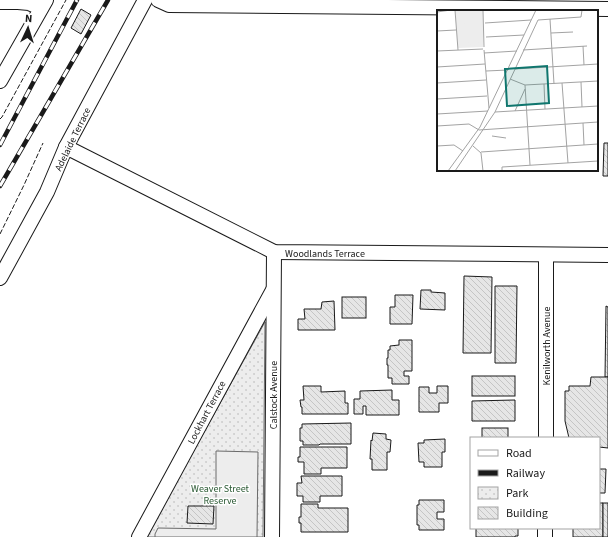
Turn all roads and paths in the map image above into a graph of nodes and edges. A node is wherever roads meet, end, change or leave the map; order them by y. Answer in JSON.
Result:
{"nodes":[{"id":1,"x":145,"y":0,"type":"edge"},
{"id":2,"x":158,"y":0,"type":"edge"},
{"id":3,"x":0,"y":2,"type":"edge"},
{"id":4,"x":44,"y":4,"type":"edge"},
{"id":5,"x":608,"y":9,"type":"edge"},
{"id":6,"x":0,"y":81,"type":"edge"},
{"id":7,"x":66,"y":147,"type":"junction"},
{"id":8,"x":274,"y":252,"type":"junction"},
{"id":9,"x":546,"y":255,"type":"junction"},
{"id":10,"x":608,"y":255,"type":"edge"},
{"id":11,"x":0,"y":278,"type":"edge"},
{"id":12,"x":274,"y":288,"type":"junction"},
{"id":13,"x":546,"y":437,"type":"edge"},
{"id":14,"x":139,"y":537,"type":"edge"},
{"id":15,"x":272,"y":537,"type":"edge"}],
"edges":[{"from":1,"to":7,"type":"street","name":"Adelaide Terrace"},
{"from":2,"to":5,"type":"street"},
{"from":3,"to":4,"type":"street"},
{"from":4,"to":6,"type":"street"},
{"from":7,"to":8,"type":"street","name":"Woodlands Terrace"},
{"from":7,"to":11,"type":"street","name":"Adelaide Terrace"},
{"from":8,"to":9,"type":"street","name":"Woodlands Terrace"},
{"from":8,"to":12,"type":"street","name":"Calstock Avenue"},
{"from":9,"to":10,"type":"street","name":"Woodlands Terrace"},
{"from":9,"to":13,"type":"street","name":"Kenilworth Avenue"},
{"from":12,"to":14,"type":"street","name":"Lockhart Terrace"},
{"from":12,"to":15,"type":"street","name":"Calstock Avenue"}]}
